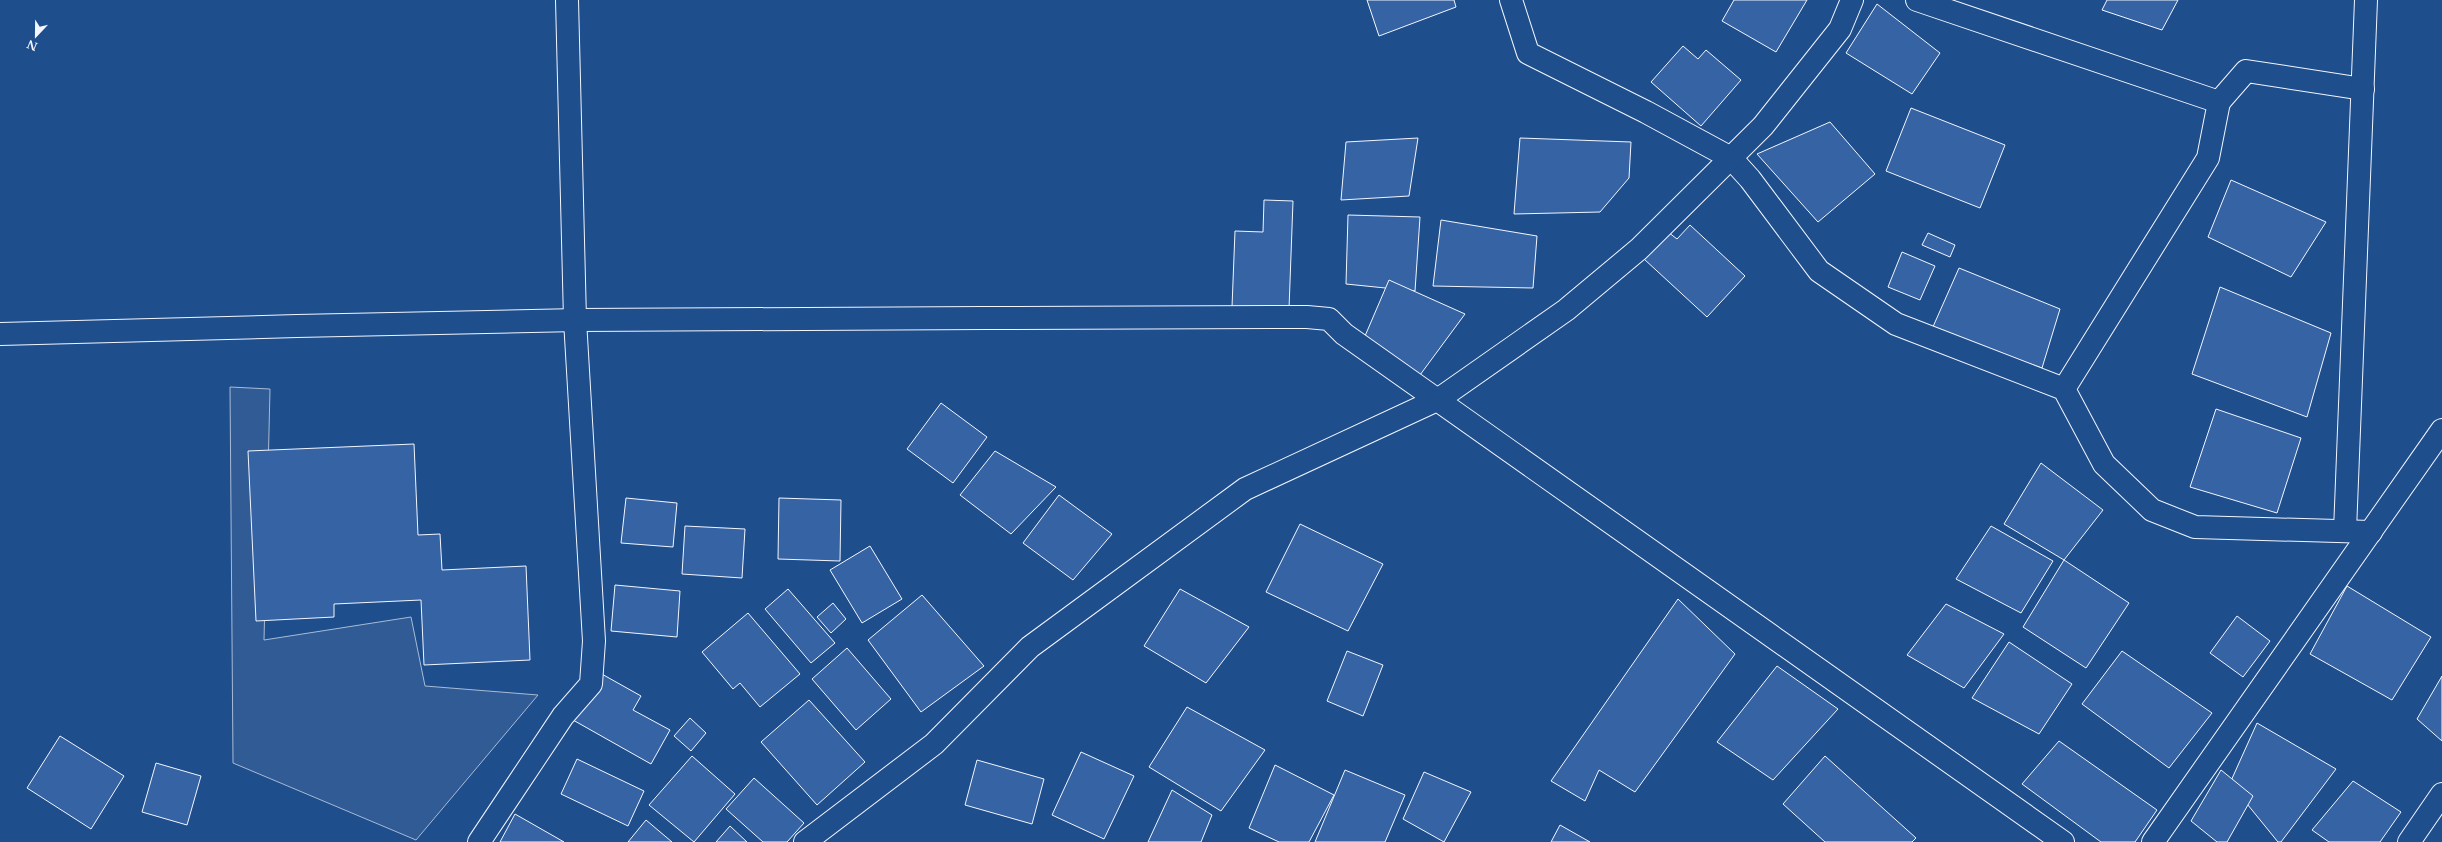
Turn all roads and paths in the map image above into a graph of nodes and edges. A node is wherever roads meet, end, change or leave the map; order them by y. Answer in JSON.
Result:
{"nodes":[{"id":1,"x":567,"y":0,"type":"edge"},
{"id":2,"x":1510,"y":0,"type":"edge"},
{"id":3,"x":1852,"y":0,"type":"edge"},
{"id":4,"x":1917,"y":0,"type":"edge"},
{"id":5,"x":2366,"y":0,"type":"edge"},
{"id":6,"x":2363,"y":89,"type":"junction"},
{"id":7,"x":2219,"y":102,"type":"junction"},
{"id":8,"x":1731,"y":158,"type":"junction"},
{"id":9,"x":575,"y":320,"type":"junction"},
{"id":10,"x":0,"y":334,"type":"edge"},
{"id":11,"x":2064,"y":389,"type":"junction"},
{"id":12,"x":1439,"y":399,"type":"junction"},
{"id":13,"x":2442,"y":430,"type":"edge"},
{"id":14,"x":2345,"y":531,"type":"junction"},
{"id":15,"x":2371,"y":532,"type":"junction"},
{"id":16,"x":2442,"y":794,"type":"edge"},
{"id":17,"x":479,"y":842,"type":"edge"},
{"id":18,"x":805,"y":842,"type":"edge"},
{"id":19,"x":2063,"y":842,"type":"edge"},
{"id":20,"x":2153,"y":842,"type":"edge"},
{"id":21,"x":2409,"y":842,"type":"edge"}],
"edges":[{"from":1,"to":9,"type":"street"},
{"from":2,"to":8,"type":"street"},
{"from":3,"to":8,"type":"street"},
{"from":4,"to":7,"type":"street"},
{"from":5,"to":6,"type":"street"},
{"from":6,"to":7,"type":"street"},
{"from":6,"to":14,"type":"street"},
{"from":7,"to":11,"type":"street"},
{"from":8,"to":11,"type":"street"},
{"from":8,"to":12,"type":"street"},
{"from":9,"to":10,"type":"street"},
{"from":9,"to":12,"type":"street"},
{"from":9,"to":17,"type":"street"},
{"from":11,"to":14,"type":"street"},
{"from":12,"to":18,"type":"street"},
{"from":12,"to":19,"type":"street"},
{"from":13,"to":15,"type":"street"},
{"from":14,"to":15,"type":"street"},
{"from":15,"to":20,"type":"street"},
{"from":16,"to":21,"type":"street"}]}
